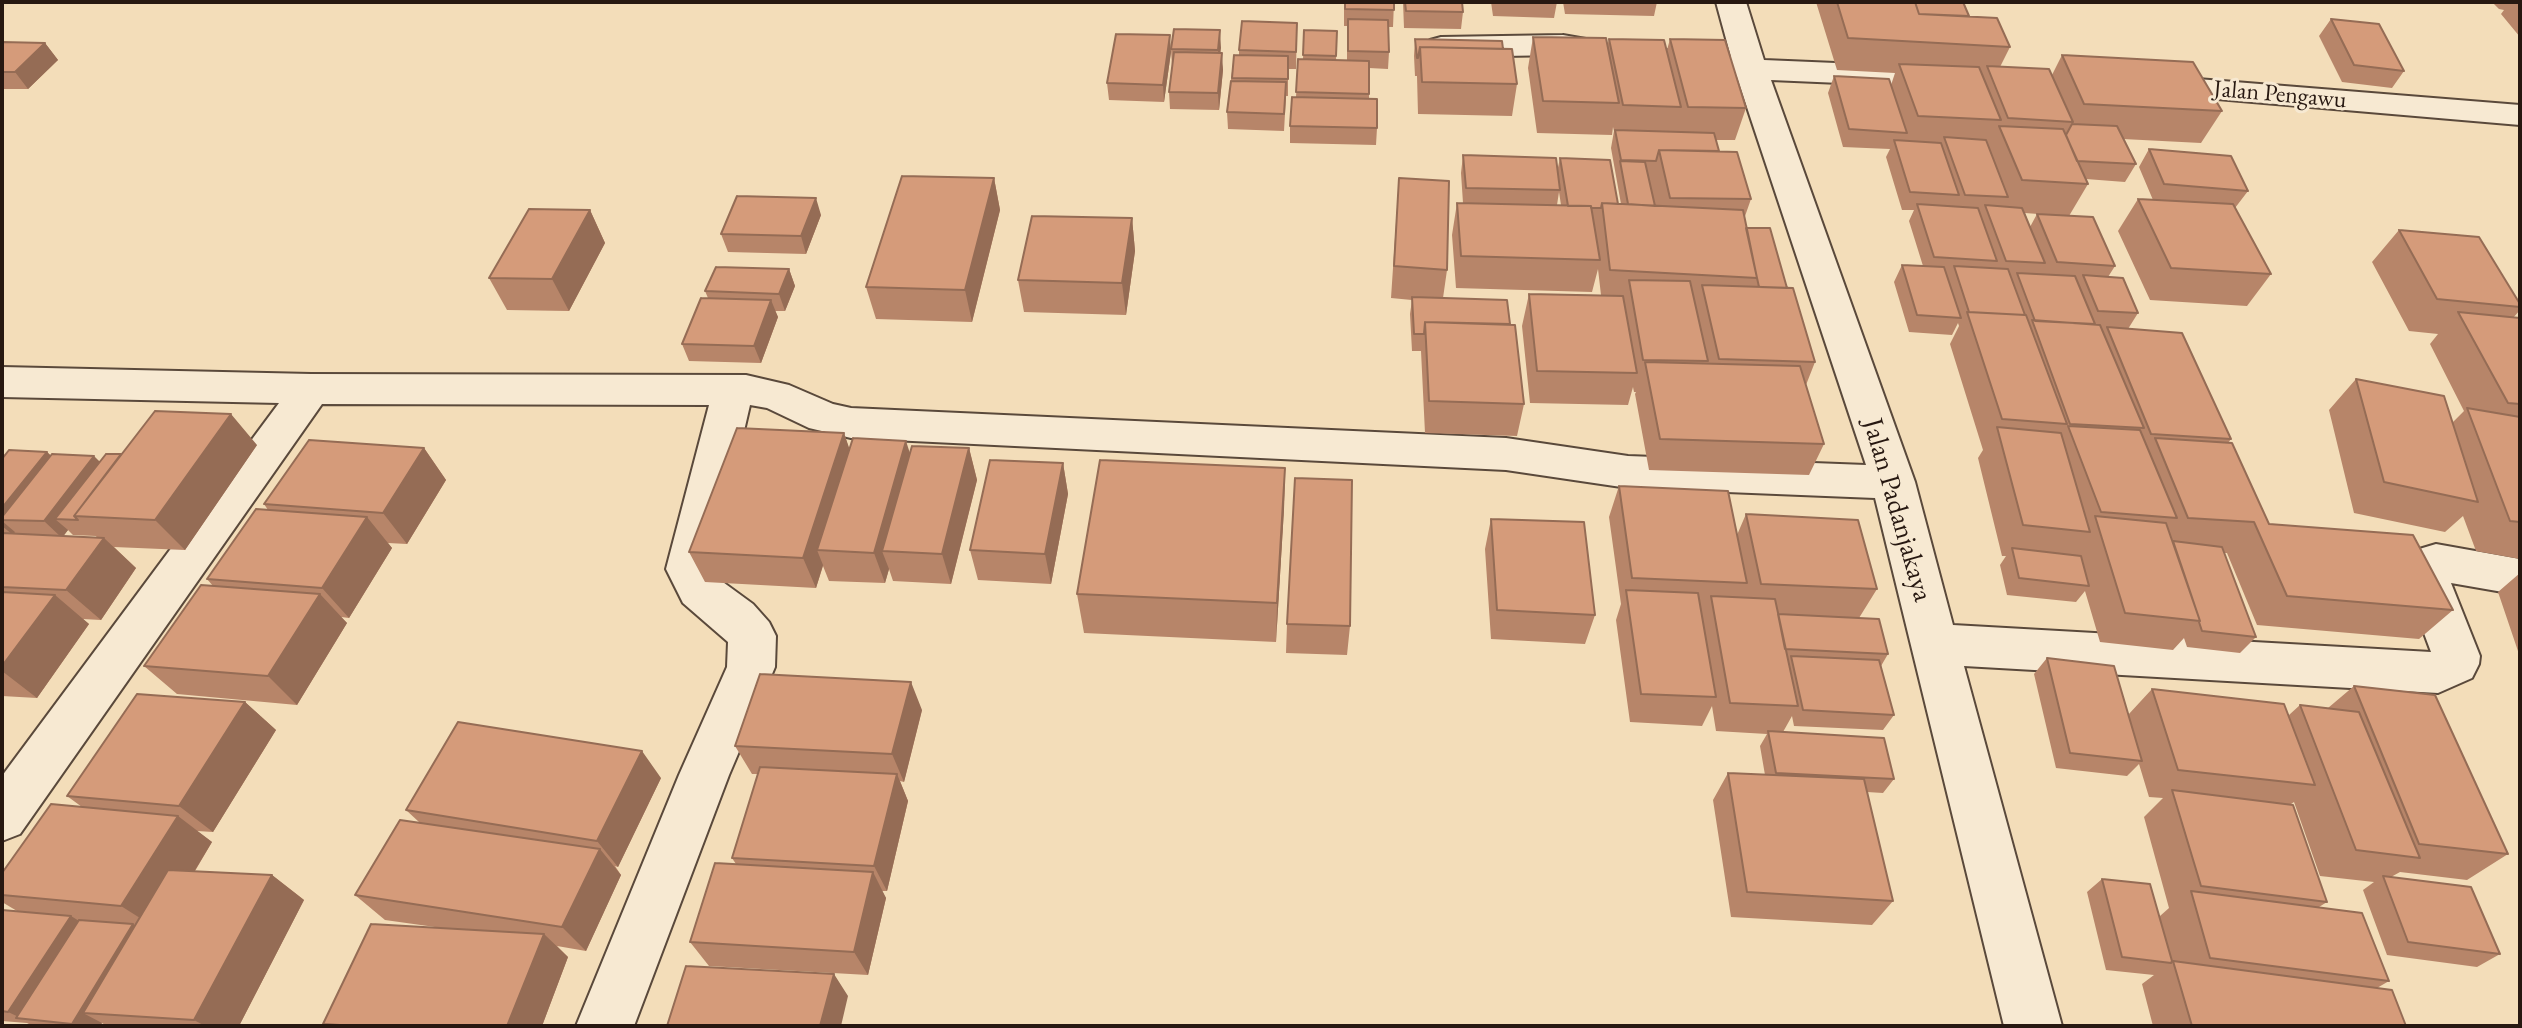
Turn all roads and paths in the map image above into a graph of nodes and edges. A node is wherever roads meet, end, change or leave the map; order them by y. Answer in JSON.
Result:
{"nodes":[{"id":1,"x":1731,"y":2,"type":"edge"},
{"id":2,"x":1422,"y":47,"type":"edge"},
{"id":3,"x":1751,"y":69,"type":"junction"},
{"id":4,"x":1989,"y":79,"type":"edge"},
{"id":5,"x":2115,"y":84,"type":"edge"},
{"id":6,"x":2520,"y":115,"type":"edge"},
{"id":7,"x":2,"y":382,"type":"edge"},
{"id":8,"x":311,"y":389,"type":"junction"},
{"id":9,"x":733,"y":390,"type":"junction"},
{"id":10,"x":1893,"y":482,"type":"junction"},
{"id":11,"x":2520,"y":577,"type":"edge"},
{"id":12,"x":1934,"y":644,"type":"junction"},
{"id":13,"x":2,"y":817,"type":"edge"},
{"id":14,"x":605,"y":1026,"type":"edge"},
{"id":15,"x":2033,"y":1026,"type":"edge"}],
"edges":[{"from":1,"to":3,"type":"street","name":"Jalan Padanjakaya"},
{"from":2,"to":3,"type":"street"},
{"from":3,"to":4,"type":"street"},
{"from":3,"to":10,"type":"street","name":"Jalan Padanjakaya"},
{"from":5,"to":6,"type":"street","name":"Jalan Pengawu"},
{"from":7,"to":8,"type":"street"},
{"from":8,"to":9,"type":"street"},
{"from":8,"to":13,"type":"street"},
{"from":9,"to":10,"type":"street"},
{"from":9,"to":14,"type":"street"},
{"from":10,"to":12,"type":"street","name":"Jalan Padanjakaya"},
{"from":11,"to":12,"type":"street"},
{"from":12,"to":15,"type":"street","name":"Jalan Padanjakaya"}]}
